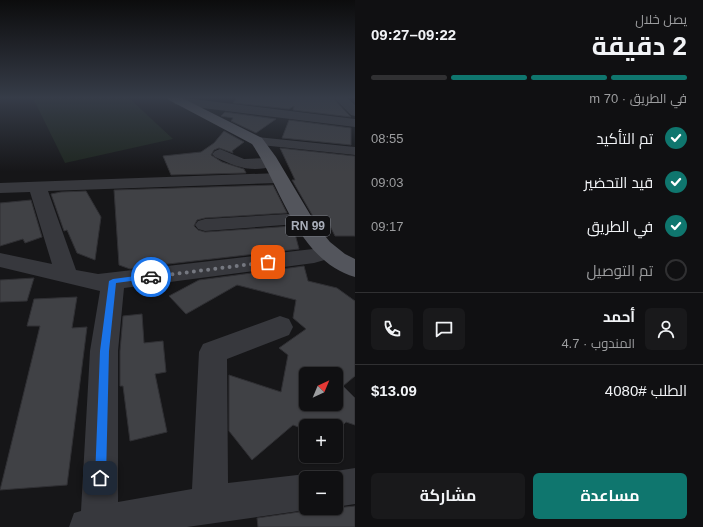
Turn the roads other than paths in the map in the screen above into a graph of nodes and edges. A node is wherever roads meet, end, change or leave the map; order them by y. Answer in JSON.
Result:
{"nodes":[{"id":1,"x":221,"y":123,"type":"edge"},
{"id":2,"x":257,"y":141,"type":"junction"},
{"id":3,"x":355,"y":152,"type":"edge"},
{"id":4,"x":220,"y":154,"type":"dead end"},
{"id":5,"x":276,"y":170,"type":"junction"},
{"id":6,"x":37,"y":186,"type":"junction"},
{"id":7,"x":0,"y":188,"type":"edge"},
{"id":8,"x":304,"y":219,"type":"junction"},
{"id":9,"x":205,"y":225,"type":"dead end"},
{"id":10,"x":327,"y":252,"type":"junction"},
{"id":11,"x":0,"y":260,"type":"edge"},
{"id":12,"x":355,"y":269,"type":"edge"},
{"id":13,"x":67,"y":276,"type":"junction"},
{"id":14,"x":113,"y":281,"type":"junction"},
{"id":15,"x":280,"y":327,"type":"dead end"},
{"id":16,"x":355,"y":486,"type":"edge"},
{"id":17,"x":343,"y":487,"type":"edge"},
{"id":18,"x":299,"y":493,"type":"edge"},
{"id":19,"x":210,"y":504,"type":"junction"},
{"id":20,"x":93,"y":526,"type":"edge"}],
"edges":[{"from":1,"to":2,"type":"main road","number":"RN 99"},
{"from":2,"to":3,"type":"street"},
{"from":2,"to":5,"type":"main road","number":"RN 99"},
{"from":4,"to":5,"type":"street"},
{"from":5,"to":6,"type":"street"},
{"from":5,"to":8,"type":"main road","number":"RN 99"},
{"from":6,"to":7,"type":"street"},
{"from":6,"to":13,"type":"street"},
{"from":8,"to":9,"type":"street"},
{"from":8,"to":10,"type":"main road","number":"RN 99"},
{"from":10,"to":12,"type":"main road","number":"RN 99"},
{"from":10,"to":14,"type":"street"},
{"from":11,"to":13,"type":"street"},
{"from":13,"to":14,"type":"street"},
{"from":14,"to":20,"type":"street"},
{"from":15,"to":19,"type":"street"},
{"from":16,"to":17,"type":"street"},
{"from":18,"to":19,"type":"street"},
{"from":19,"to":20,"type":"street"}]}
